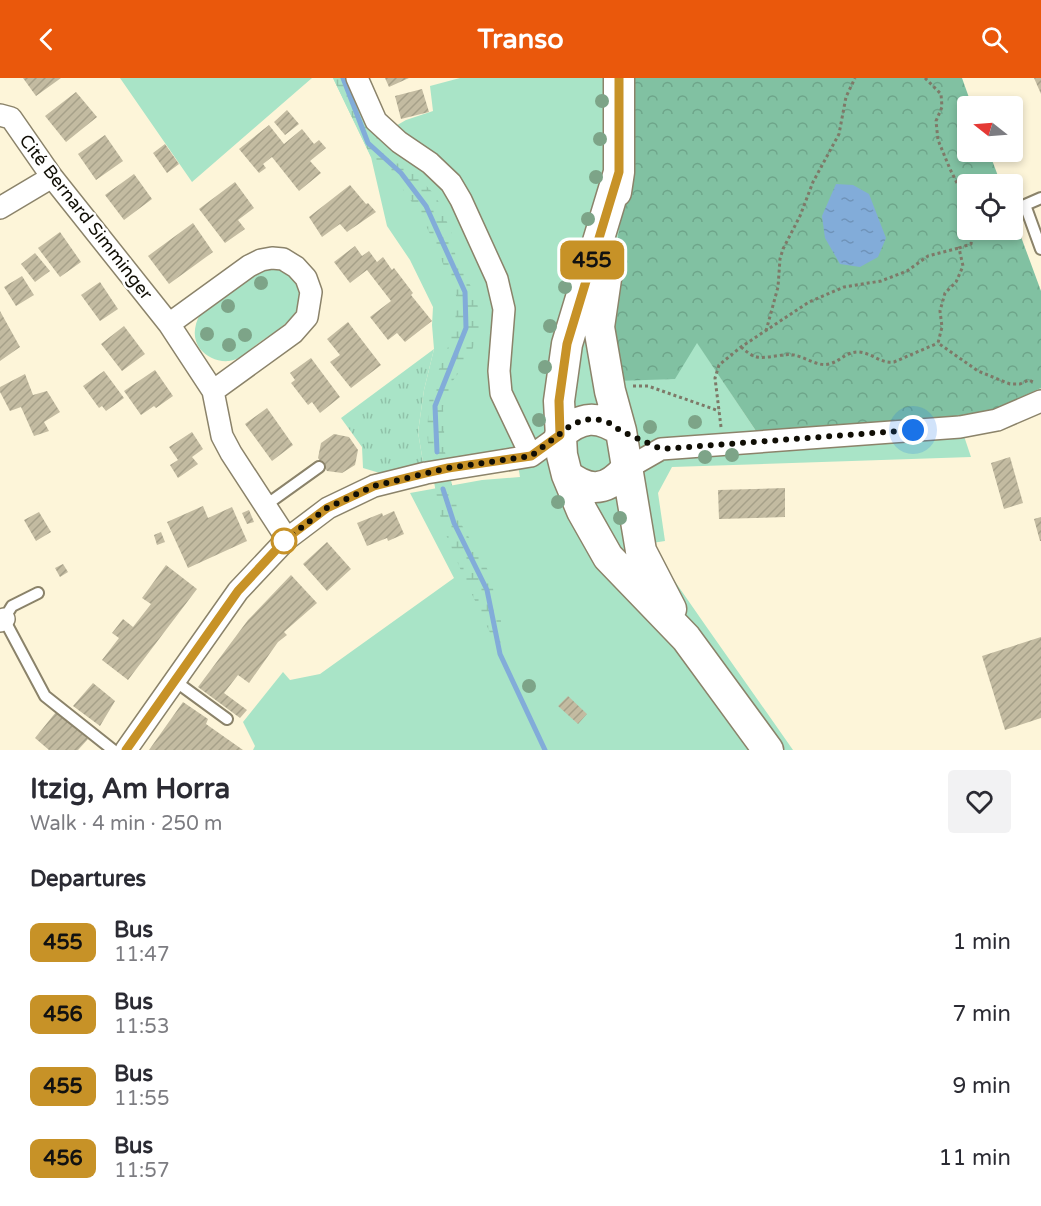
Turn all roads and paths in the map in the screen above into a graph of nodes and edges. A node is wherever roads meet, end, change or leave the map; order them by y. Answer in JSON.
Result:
{"nodes":[{"id":1,"x":357,"y":78,"type":"edge"},
{"id":2,"x":619,"y":78,"type":"edge"},
{"id":3,"x":855,"y":78,"type":"edge"},
{"id":4,"x":925,"y":78,"type":"edge"},
{"id":5,"x":0,"y":114,"type":"edge"},
{"id":6,"x":619,"y":172,"type":"junction"},
{"id":7,"x":52,"y":177,"type":"junction"},
{"id":8,"x":957,"y":183,"type":"edge"},
{"id":9,"x":1041,"y":198,"type":"edge"},
{"id":10,"x":0,"y":208,"type":"edge"},
{"id":11,"x":972,"y":240,"type":"edge"},
{"id":12,"x":959,"y":248,"type":"junction"},
{"id":13,"x":1041,"y":249,"type":"edge"},
{"id":14,"x":169,"y":324,"type":"junction"},
{"id":15,"x":766,"y":331,"type":"junction"},
{"id":16,"x":938,"y":342,"type":"junction"},
{"id":17,"x":741,"y":347,"type":"junction"},
{"id":18,"x":627,"y":388,"type":"dead end"},
{"id":19,"x":213,"y":391,"type":"junction"},
{"id":20,"x":1039,"y":392,"type":"edge"},
{"id":21,"x":621,"y":431,"type":"junction"},
{"id":22,"x":560,"y":435,"type":"junction"},
{"id":23,"x":661,"y":449,"type":"junction"},
{"id":24,"x":531,"y":456,"type":"junction"},
{"id":25,"x":319,"y":467,"type":"dead end"},
{"id":26,"x":626,"y":469,"type":"junction"},
{"id":27,"x":567,"y":475,"type":"junction"},
{"id":28,"x":266,"y":505,"type":"junction"},
{"id":29,"x":287,"y":538,"type":"junction"},
{"id":30,"x":38,"y":593,"type":"dead end"},
{"id":31,"x":2,"y":620,"type":"edge"},
{"id":32,"x":686,"y":638,"type":"junction"},
{"id":33,"x":175,"y":681,"type":"junction"},
{"id":34,"x":227,"y":719,"type":"dead end"},
{"id":35,"x":113,"y":750,"type":"edge"},
{"id":36,"x":126,"y":750,"type":"edge"},
{"id":37,"x":768,"y":750,"type":"edge"}],
"edges":[{"from":1,"to":24,"type":"street"},
{"from":2,"to":6,"type":"main road"},
{"from":3,"to":15,"type":"path"},
{"from":4,"to":8,"type":"path"},
{"from":5,"to":7,"type":"street","name":"Cité Bernard Simminger"},
{"from":6,"to":21,"type":"main road"},
{"from":6,"to":22,"type":"main road"},
{"from":7,"to":10,"type":"street"},
{"from":7,"to":14,"type":"street","name":"Cité Bernard Simminger"},
{"from":9,"to":13,"type":"lane"},
{"from":11,"to":12,"type":"path"},
{"from":12,"to":15,"type":"path"},
{"from":12,"to":16,"type":"path"},
{"from":14,"to":19,"type":"street","name":"Cité Bernard Simminger"},
{"from":14,"to":19,"type":"street"},
{"from":15,"to":17,"type":"path"},
{"from":16,"to":17,"type":"path"},
{"from":16,"to":20,"type":"path"},
{"from":17,"to":18,"type":"path"},
{"from":19,"to":28,"type":"street","name":"Cité Bernard Simminger"},
{"from":20,"to":23,"type":"street"},
{"from":21,"to":22,"type":"main road"},
{"from":21,"to":23,"type":"street"},
{"from":21,"to":26,"type":"main road"},
{"from":22,"to":24,"type":"street"},
{"from":22,"to":27,"type":"main road"},
{"from":23,"to":26,"type":"street"},
{"from":24,"to":27,"type":"street"},
{"from":24,"to":29,"type":"street"},
{"from":25,"to":28,"type":"lane"},
{"from":26,"to":27,"type":"main road"},
{"from":26,"to":32,"type":"main road"},
{"from":27,"to":32,"type":"main road"},
{"from":28,"to":29,"type":"street","name":"Cité Bernard Simminger"},
{"from":29,"to":33,"type":"street"},
{"from":30,"to":31,"type":"lane"},
{"from":31,"to":35,"type":"lane"},
{"from":32,"to":37,"type":"main road"},
{"from":33,"to":34,"type":"lane"},
{"from":33,"to":36,"type":"street"}]}
